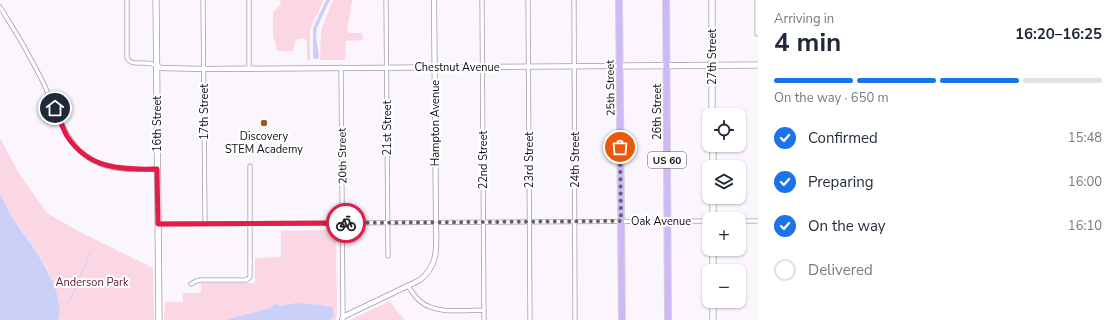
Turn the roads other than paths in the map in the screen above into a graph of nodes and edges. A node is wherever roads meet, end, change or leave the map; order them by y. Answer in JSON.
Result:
{"nodes":[{"id":1,"x":127,"y":0,"type":"edge"},
{"id":2,"x":156,"y":0,"type":"edge"},
{"id":3,"x":203,"y":0,"type":"edge"},
{"id":4,"x":249,"y":0,"type":"edge"},
{"id":5,"x":386,"y":0,"type":"edge"},
{"id":6,"x":434,"y":0,"type":"edge"},
{"id":7,"x":482,"y":0,"type":"edge"},
{"id":8,"x":528,"y":0,"type":"edge"},
{"id":9,"x":574,"y":0,"type":"edge"},
{"id":10,"x":619,"y":0,"type":"edge"},
{"id":11,"x":666,"y":0,"type":"edge"},
{"id":12,"x":712,"y":0,"type":"edge"},
{"id":13,"x":758,"y":0,"type":"edge"},
{"id":14,"x":0,"y":7,"type":"edge"},
{"id":15,"x":758,"y":33,"type":"edge"},
{"id":16,"x":666,"y":65,"type":"junction"},
{"id":17,"x":712,"y":65,"type":"junction"},
{"id":18,"x":758,"y":65,"type":"edge"},
{"id":19,"x":156,"y":66,"type":"junction"},
{"id":20,"x":482,"y":66,"type":"junction"},
{"id":21,"x":528,"y":66,"type":"junction"},
{"id":22,"x":574,"y":66,"type":"junction"},
{"id":23,"x":620,"y":66,"type":"junction"},
{"id":24,"x":341,"y":67,"type":"junction"},
{"id":25,"x":387,"y":67,"type":"junction"},
{"id":26,"x":435,"y":67,"type":"junction"},
{"id":27,"x":204,"y":68,"type":"junction"},
{"id":28,"x":249,"y":68,"type":"junction"},
{"id":29,"x":712,"y":108,"type":"edge"},
{"id":30,"x":250,"y":166,"type":"dead end"},
{"id":31,"x":157,"y":169,"type":"junction"},
{"id":32,"x":758,"y":220,"type":"edge"},
{"id":33,"x":621,"y":221,"type":"junction"},
{"id":34,"x":667,"y":221,"type":"junction"},
{"id":35,"x":702,"y":221,"type":"edge"},
{"id":36,"x":746,"y":221,"type":"edge"},
{"id":37,"x":483,"y":222,"type":"junction"},
{"id":38,"x":529,"y":222,"type":"junction"},
{"id":39,"x":575,"y":222,"type":"junction"},
{"id":40,"x":205,"y":223,"type":"junction"},
{"id":41,"x":342,"y":223,"type":"junction"},
{"id":42,"x":388,"y":223,"type":"junction"},
{"id":43,"x":436,"y":223,"type":"junction"},
{"id":44,"x":158,"y":224,"type":"junction"},
{"id":45,"x":250,"y":224,"type":"junction"},
{"id":46,"x":388,"y":256,"type":"dead end"},
{"id":47,"x":191,"y":284,"type":"dead end"},
{"id":48,"x":408,"y":286,"type":"junction"},
{"id":49,"x":713,"y":308,"type":"edge"},
{"id":50,"x":484,"y":310,"type":"junction"},
{"id":51,"x":343,"y":319,"type":"edge"},
{"id":52,"x":159,"y":320,"type":"edge"},
{"id":53,"x":484,"y":320,"type":"edge"},
{"id":54,"x":530,"y":320,"type":"edge"},
{"id":55,"x":576,"y":320,"type":"edge"},
{"id":56,"x":622,"y":320,"type":"edge"},
{"id":57,"x":668,"y":320,"type":"edge"},
{"id":58,"x":713,"y":320,"type":"edge"}],
"edges":[{"from":1,"to":19,"type":"street"},
{"from":2,"to":19,"type":"main road","name":"16th Street"},
{"from":3,"to":27,"type":"street","name":"17th Street"},
{"from":4,"to":28,"type":"street"},
{"from":5,"to":25,"type":"street","name":"21st Street"},
{"from":6,"to":26,"type":"street","name":"Hampton Avenue"},
{"from":7,"to":20,"type":"street","name":"22nd Street"},
{"from":8,"to":21,"type":"street","name":"23rd Street"},
{"from":9,"to":22,"type":"street","name":"24th Street"},
{"from":10,"to":23,"type":"main road","name":"25th Street"},
{"from":11,"to":16,"type":"main road","name":"26th Street","number":"US 60"},
{"from":12,"to":17,"type":"main road","name":"27th Street"},
{"from":13,"to":15,"type":"main road"},
{"from":14,"to":31,"type":"street"},
{"from":16,"to":17,"type":"main road","name":"Chestnut Avenue"},
{"from":16,"to":23,"type":"main road","name":"Chestnut Avenue"},
{"from":16,"to":34,"type":"main road","name":"26th Street","number":"US 60"},
{"from":17,"to":18,"type":"main road","name":"Chestnut Avenue"},
{"from":17,"to":29,"type":"main road","name":"27th Street"},
{"from":19,"to":27,"type":"street","name":"Chestnut Avenue"},
{"from":19,"to":31,"type":"main road","name":"16th Street"},
{"from":20,"to":21,"type":"street","name":"Chestnut Avenue"},
{"from":20,"to":26,"type":"street","name":"Chestnut Avenue"},
{"from":20,"to":37,"type":"street","name":"22nd Street"},
{"from":21,"to":22,"type":"street","name":"Chestnut Avenue"},
{"from":21,"to":38,"type":"street","name":"23rd Street"},
{"from":22,"to":23,"type":"street","name":"Chestnut Avenue"},
{"from":22,"to":39,"type":"street","name":"24th Street"},
{"from":23,"to":33,"type":"main road","name":"25th Street"},
{"from":24,"to":25,"type":"street","name":"Chestnut Avenue"},
{"from":24,"to":28,"type":"street","name":"Chestnut Avenue"},
{"from":24,"to":41,"type":"street","name":"20th Street"},
{"from":25,"to":26,"type":"street","name":"Chestnut Avenue"},
{"from":25,"to":42,"type":"street","name":"21st Street"},
{"from":26,"to":43,"type":"street","name":"Hampton Avenue"},
{"from":27,"to":28,"type":"street","name":"Chestnut Avenue"},
{"from":27,"to":40,"type":"street","name":"17th Street"},
{"from":30,"to":45,"type":"street"},
{"from":31,"to":44,"type":"main road","name":"16th Street"},
{"from":32,"to":36,"type":"street"},
{"from":33,"to":34,"type":"street","name":"Oak Avenue"},
{"from":33,"to":39,"type":"street","name":"Oak Avenue"},
{"from":33,"to":56,"type":"main road","name":"25th Street"},
{"from":34,"to":35,"type":"street","name":"Oak Avenue"},
{"from":34,"to":57,"type":"main road","name":"26th Street","number":"US 60"},
{"from":37,"to":38,"type":"street","name":"Oak Avenue"},
{"from":37,"to":43,"type":"street","name":"Oak Avenue"},
{"from":37,"to":50,"type":"street","name":"22nd Street"},
{"from":38,"to":39,"type":"street","name":"Oak Avenue"},
{"from":38,"to":54,"type":"street","name":"23rd Street"},
{"from":39,"to":55,"type":"street","name":"24th Street"},
{"from":40,"to":44,"type":"street","name":"Oak Avenue"},
{"from":40,"to":45,"type":"street","name":"Oak Avenue"},
{"from":41,"to":42,"type":"street","name":"Oak Avenue"},
{"from":41,"to":45,"type":"street","name":"Oak Avenue"},
{"from":41,"to":51,"type":"street","name":"20th Street"},
{"from":42,"to":43,"type":"street","name":"Oak Avenue"},
{"from":42,"to":46,"type":"street","name":"21st Street"},
{"from":43,"to":48,"type":"street","name":"Hampton Avenue"},
{"from":44,"to":52,"type":"main road","name":"16th Street"},
{"from":45,"to":47,"type":"street"},
{"from":48,"to":50,"type":"street"},
{"from":48,"to":51,"type":"street","name":"Hampton Avenue"},
{"from":49,"to":58,"type":"main road"},
{"from":50,"to":53,"type":"street","name":"22nd Street"}]}
